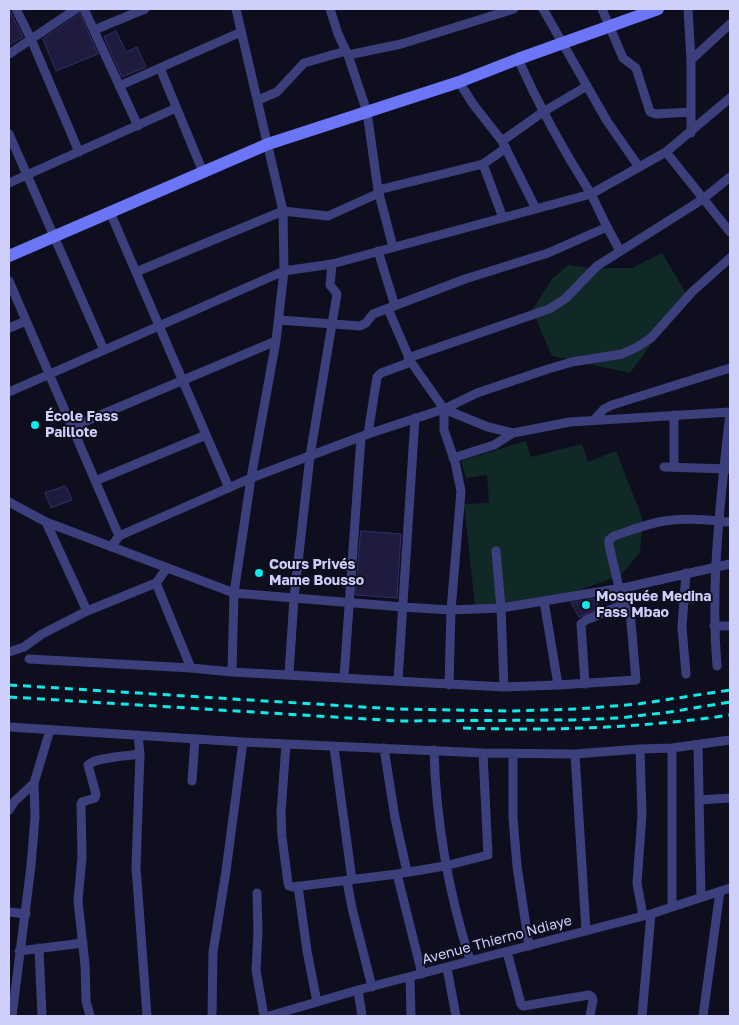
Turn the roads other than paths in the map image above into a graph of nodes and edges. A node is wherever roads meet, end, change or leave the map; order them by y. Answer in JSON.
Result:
{"nodes":[{"id":1,"x":16,"y":9,"type":"edge"},
{"id":2,"x":76,"y":9,"type":"edge"},
{"id":3,"x":84,"y":9,"type":"edge"},
{"id":4,"x":145,"y":9,"type":"edge"},
{"id":5,"x":236,"y":9,"type":"edge"},
{"id":6,"x":330,"y":9,"type":"edge"},
{"id":7,"x":514,"y":9,"type":"edge"},
{"id":8,"x":543,"y":9,"type":"edge"},
{"id":9,"x":602,"y":9,"type":"edge"},
{"id":10,"x":658,"y":9,"type":"edge"},
{"id":11,"x":688,"y":9,"type":"edge"},
{"id":12,"x":642,"y":11,"type":"edge"},
{"id":13,"x":730,"y":24,"type":"edge"},
{"id":14,"x":610,"y":25,"type":"junction"},
{"id":15,"x":94,"y":30,"type":"junction"},
{"id":16,"x":241,"y":32,"type":"junction"},
{"id":17,"x":31,"y":39,"type":"junction"},
{"id":18,"x":563,"y":42,"type":"junction"},
{"id":19,"x":347,"y":53,"type":"junction"},
{"id":20,"x":9,"y":54,"type":"edge"},
{"id":21,"x":518,"y":59,"type":"junction"},
{"id":22,"x":691,"y":60,"type":"junction"},
{"id":23,"x":160,"y":68,"type":"junction"},
{"id":24,"x":459,"y":82,"type":"junction"},
{"id":25,"x":119,"y":86,"type":"junction"},
{"id":26,"x":587,"y":86,"type":"junction"},
{"id":27,"x":730,"y":98,"type":"edge"},
{"id":28,"x":258,"y":100,"type":"junction"},
{"id":29,"x":176,"y":108,"type":"junction"},
{"id":30,"x":366,"y":112,"type":"junction"},
{"id":31,"x":543,"y":112,"type":"junction"},
{"id":32,"x":691,"y":112,"type":"junction"},
{"id":33,"x":138,"y":126,"type":"junction"},
{"id":34,"x":691,"y":133,"type":"junction"},
{"id":35,"x":9,"y":134,"type":"edge"},
{"id":36,"x":268,"y":144,"type":"junction"},
{"id":37,"x":504,"y":145,"type":"junction"},
{"id":38,"x":79,"y":152,"type":"junction"},
{"id":39,"x":666,"y":152,"type":"junction"},
{"id":40,"x":483,"y":164,"type":"junction"},
{"id":41,"x":639,"y":167,"type":"junction"},
{"id":42,"x":203,"y":172,"type":"junction"},
{"id":43,"x":27,"y":175,"type":"junction"},
{"id":44,"x":730,"y":177,"type":"edge"},
{"id":45,"x":9,"y":183,"type":"edge"},
{"id":46,"x":378,"y":191,"type":"junction"},
{"id":47,"x":591,"y":194,"type":"junction"},
{"id":48,"x":703,"y":199,"type":"junction"},
{"id":49,"x":536,"y":209,"type":"junction"},
{"id":50,"x":283,"y":211,"type":"junction"},
{"id":51,"x":110,"y":212,"type":"junction"},
{"id":52,"x":504,"y":218,"type":"junction"},
{"id":53,"x":607,"y":227,"type":"junction"},
{"id":54,"x":730,"y":232,"type":"edge"},
{"id":55,"x":54,"y":236,"type":"junction"},
{"id":56,"x":393,"y":247,"type":"junction"},
{"id":57,"x":378,"y":251,"type":"junction"},
{"id":58,"x":620,"y":251,"type":"junction"},
{"id":59,"x":9,"y":256,"type":"edge"},
{"id":60,"x":730,"y":258,"type":"edge"},
{"id":61,"x":332,"y":264,"type":"junction"},
{"id":62,"x":284,"y":271,"type":"junction"},
{"id":63,"x":136,"y":272,"type":"junction"},
{"id":64,"x":9,"y":281,"type":"edge"},
{"id":65,"x":392,"y":307,"type":"junction"},
{"id":66,"x":279,"y":320,"type":"junction"},
{"id":67,"x":26,"y":321,"type":"junction"},
{"id":68,"x":332,"y":323,"type":"junction"},
{"id":69,"x":159,"y":326,"type":"junction"},
{"id":70,"x":9,"y":328,"type":"edge"},
{"id":71,"x":276,"y":341,"type":"junction"},
{"id":72,"x":104,"y":350,"type":"junction"},
{"id":73,"x":410,"y":360,"type":"junction"},
{"id":74,"x":730,"y":368,"type":"edge"},
{"id":75,"x":49,"y":374,"type":"junction"},
{"id":76,"x":182,"y":380,"type":"junction"},
{"id":77,"x":9,"y":392,"type":"edge"},
{"id":78,"x":444,"y":409,"type":"junction"},
{"id":79,"x":730,"y":412,"type":"edge"},
{"id":80,"x":674,"y":416,"type":"junction"},
{"id":81,"x":415,"y":418,"type":"junction"},
{"id":82,"x":594,"y":420,"type":"junction"},
{"id":83,"x":72,"y":427,"type":"junction"},
{"id":84,"x":513,"y":433,"type":"junction"},
{"id":85,"x":206,"y":435,"type":"junction"},
{"id":86,"x":365,"y":436,"type":"junction"},
{"id":87,"x":310,"y":456,"type":"junction"},
{"id":88,"x":454,"y":458,"type":"junction"},
{"id":89,"x":664,"y":467,"type":"dead end"},
{"id":90,"x":674,"y":467,"type":"junction"},
{"id":91,"x":727,"y":469,"type":"edge"},
{"id":92,"x":251,"y":478,"type":"junction"},
{"id":93,"x":95,"y":481,"type":"junction"},
{"id":94,"x":229,"y":488,"type":"junction"},
{"id":95,"x":9,"y":502,"type":"edge"},
{"id":96,"x":719,"y":521,"type":"junction"},
{"id":97,"x":46,"y":522,"type":"junction"},
{"id":98,"x":730,"y":522,"type":"edge"},
{"id":99,"x":119,"y":536,"type":"junction"},
{"id":100,"x":111,"y":547,"type":"junction"},
{"id":101,"x":496,"y":552,"type":"dead end"},
{"id":102,"x":730,"y":564,"type":"edge"},
{"id":103,"x":716,"y":567,"type":"junction"},
{"id":104,"x":166,"y":568,"type":"junction"},
{"id":105,"x":686,"y":573,"type":"junction"},
{"id":106,"x":156,"y":583,"type":"junction"},
{"id":107,"x":623,"y":587,"type":"junction"},
{"id":108,"x":234,"y":593,"type":"junction"},
{"id":109,"x":294,"y":598,"type":"junction"},
{"id":110,"x":544,"y":601,"type":"junction"},
{"id":111,"x":350,"y":602,"type":"junction"},
{"id":112,"x":629,"y":602,"type":"junction"},
{"id":113,"x":403,"y":607,"type":"junction"},
{"id":114,"x":501,"y":608,"type":"junction"},
{"id":115,"x":452,"y":610,"type":"junction"},
{"id":116,"x":87,"y":611,"type":"junction"},
{"id":117,"x":714,"y":626,"type":"junction"},
{"id":118,"x":730,"y":626,"type":"edge"},
{"id":119,"x":9,"y":652,"type":"edge"},
{"id":120,"x":29,"y":659,"type":"dead end"},
{"id":121,"x":718,"y":666,"type":"dead end"},
{"id":122,"x":191,"y":668,"type":"junction"},
{"id":123,"x":232,"y":672,"type":"junction"},
{"id":124,"x":289,"y":674,"type":"junction"},
{"id":125,"x":686,"y":674,"type":"dead end"},
{"id":126,"x":344,"y":677,"type":"junction"},
{"id":127,"x":398,"y":680,"type":"junction"},
{"id":128,"x":449,"y":684,"type":"junction"},
{"id":129,"x":585,"y":684,"type":"junction"},
{"id":130,"x":558,"y":686,"type":"junction"},
{"id":131,"x":504,"y":687,"type":"junction"},
{"id":132,"x":9,"y":727,"type":"edge"},
{"id":133,"x":50,"y":730,"type":"junction"},
{"id":134,"x":138,"y":735,"type":"junction"},
{"id":135,"x":195,"y":739,"type":"junction"},
{"id":136,"x":730,"y":740,"type":"edge"},
{"id":137,"x":243,"y":742,"type":"junction"},
{"id":138,"x":286,"y":744,"type":"junction"},
{"id":139,"x":698,"y":745,"type":"junction"},
{"id":140,"x":334,"y":747,"type":"junction"},
{"id":141,"x":384,"y":748,"type":"junction"},
{"id":142,"x":640,"y":748,"type":"junction"},
{"id":143,"x":672,"y":748,"type":"junction"},
{"id":144,"x":434,"y":750,"type":"junction"},
{"id":145,"x":140,"y":754,"type":"junction"},
{"id":146,"x":483,"y":754,"type":"junction"},
{"id":147,"x":513,"y":754,"type":"junction"},
{"id":148,"x":575,"y":754,"type":"junction"},
{"id":149,"x":192,"y":781,"type":"dead end"},
{"id":150,"x":34,"y":783,"type":"junction"},
{"id":151,"x":730,"y":798,"type":"edge"},
{"id":152,"x":699,"y":800,"type":"junction"},
{"id":153,"x":9,"y":810,"type":"edge"},
{"id":154,"x":445,"y":866,"type":"junction"},
{"id":155,"x":408,"y":872,"type":"junction"},
{"id":156,"x":397,"y":874,"type":"junction"},
{"id":157,"x":350,"y":881,"type":"junction"},
{"id":158,"x":298,"y":886,"type":"junction"},
{"id":159,"x":730,"y":888,"type":"edge"},
{"id":160,"x":720,"y":891,"type":"junction"},
{"id":161,"x":257,"y":893,"type":"dead end"},
{"id":162,"x":701,"y":897,"type":"junction"},
{"id":163,"x":672,"y":906,"type":"junction"},
{"id":164,"x":9,"y":912,"type":"edge"},
{"id":165,"x":26,"y":914,"type":"junction"},
{"id":166,"x":647,"y":915,"type":"junction"},
{"id":167,"x":586,"y":931,"type":"junction"},
{"id":168,"x":83,"y":944,"type":"junction"},
{"id":169,"x":529,"y":946,"type":"junction"},
{"id":170,"x":39,"y":948,"type":"junction"},
{"id":171,"x":19,"y":951,"type":"junction"},
{"id":172,"x":507,"y":952,"type":"junction"},
{"id":173,"x":470,"y":960,"type":"junction"},
{"id":174,"x":447,"y":968,"type":"junction"},
{"id":175,"x":422,"y":974,"type":"junction"},
{"id":176,"x":410,"y":977,"type":"junction"},
{"id":177,"x":372,"y":987,"type":"junction"},
{"id":178,"x":358,"y":990,"type":"junction"},
{"id":179,"x":318,"y":1002,"type":"junction"},
{"id":180,"x":294,"y":1013,"type":"edge"},
{"id":181,"x":12,"y":1016,"type":"edge"},
{"id":182,"x":42,"y":1016,"type":"edge"},
{"id":183,"x":90,"y":1016,"type":"edge"},
{"id":184,"x":147,"y":1016,"type":"edge"},
{"id":185,"x":212,"y":1016,"type":"edge"},
{"id":186,"x":264,"y":1016,"type":"edge"},
{"id":187,"x":269,"y":1016,"type":"edge"},
{"id":188,"x":362,"y":1016,"type":"edge"},
{"id":189,"x":411,"y":1016,"type":"edge"},
{"id":190,"x":456,"y":1016,"type":"edge"},
{"id":191,"x":590,"y":1016,"type":"edge"},
{"id":192,"x":642,"y":1016,"type":"edge"},
{"id":193,"x":703,"y":1016,"type":"edge"}],
"edges":[{"from":1,"to":17,"type":"street"},
{"from":2,"to":17,"type":"street"},
{"from":3,"to":15,"type":"street"},
{"from":4,"to":15,"type":"street"},
{"from":5,"to":16,"type":"street"},
{"from":6,"to":19,"type":"street"},
{"from":7,"to":19,"type":"street"},
{"from":8,"to":18,"type":"street"},
{"from":9,"to":14,"type":"street"},
{"from":10,"to":12,"type":"street"},
{"from":11,"to":22,"type":"street"},
{"from":12,"to":14,"type":"street"},
{"from":13,"to":22,"type":"street"},
{"from":14,"to":18,"type":"street"},
{"from":14,"to":32,"type":"street"},
{"from":15,"to":25,"type":"street"},
{"from":16,"to":23,"type":"street"},
{"from":16,"to":28,"type":"street"},
{"from":17,"to":20,"type":"street"},
{"from":17,"to":38,"type":"street"},
{"from":18,"to":21,"type":"street"},
{"from":18,"to":26,"type":"street"},
{"from":19,"to":28,"type":"street"},
{"from":19,"to":30,"type":"street"},
{"from":21,"to":24,"type":"street"},
{"from":21,"to":31,"type":"street"},
{"from":22,"to":32,"type":"street"},
{"from":23,"to":25,"type":"street"},
{"from":23,"to":29,"type":"street"},
{"from":24,"to":30,"type":"street"},
{"from":24,"to":37,"type":"street"},
{"from":25,"to":33,"type":"street"},
{"from":26,"to":31,"type":"street"},
{"from":26,"to":41,"type":"street"},
{"from":27,"to":34,"type":"street"},
{"from":28,"to":36,"type":"street"},
{"from":29,"to":33,"type":"street"},
{"from":29,"to":42,"type":"street"},
{"from":30,"to":36,"type":"street"},
{"from":30,"to":46,"type":"street"},
{"from":31,"to":37,"type":"street"},
{"from":31,"to":47,"type":"street"},
{"from":32,"to":34,"type":"street"},
{"from":33,"to":38,"type":"street"},
{"from":34,"to":39,"type":"street"},
{"from":35,"to":43,"type":"street"},
{"from":36,"to":42,"type":"street"},
{"from":36,"to":50,"type":"street"},
{"from":37,"to":40,"type":"street"},
{"from":37,"to":49,"type":"street"},
{"from":38,"to":43,"type":"street"},
{"from":39,"to":41,"type":"street"},
{"from":39,"to":48,"type":"street"},
{"from":40,"to":46,"type":"street"},
{"from":40,"to":52,"type":"street"},
{"from":41,"to":47,"type":"street"},
{"from":42,"to":51,"type":"street"},
{"from":43,"to":45,"type":"street"},
{"from":43,"to":55,"type":"street"},
{"from":44,"to":48,"type":"street"},
{"from":46,"to":50,"type":"street"},
{"from":46,"to":56,"type":"street"},
{"from":47,"to":49,"type":"street"},
{"from":47,"to":53,"type":"street"},
{"from":48,"to":54,"type":"street"},
{"from":48,"to":58,"type":"street"},
{"from":49,"to":52,"type":"street"},
{"from":50,"to":62,"type":"street"},
{"from":50,"to":63,"type":"street"},
{"from":51,"to":55,"type":"street"},
{"from":51,"to":63,"type":"street"},
{"from":52,"to":56,"type":"street"},
{"from":53,"to":58,"type":"street"},
{"from":53,"to":65,"type":"street"},
{"from":55,"to":59,"type":"street"},
{"from":55,"to":72,"type":"street"},
{"from":56,"to":57,"type":"street"},
{"from":57,"to":61,"type":"street"},
{"from":57,"to":65,"type":"street"},
{"from":58,"to":73,"type":"street"},
{"from":60,"to":78,"type":"street"},
{"from":61,"to":62,"type":"street"},
{"from":61,"to":68,"type":"street"},
{"from":62,"to":66,"type":"street"},
{"from":62,"to":69,"type":"street"},
{"from":63,"to":69,"type":"street"},
{"from":64,"to":67,"type":"street"},
{"from":65,"to":68,"type":"street"},
{"from":65,"to":73,"type":"street"},
{"from":66,"to":68,"type":"street"},
{"from":66,"to":71,"type":"street"},
{"from":67,"to":70,"type":"street"},
{"from":67,"to":75,"type":"street"},
{"from":68,"to":87,"type":"street"},
{"from":69,"to":72,"type":"street"},
{"from":69,"to":76,"type":"street"},
{"from":71,"to":76,"type":"street"},
{"from":71,"to":92,"type":"street"},
{"from":72,"to":75,"type":"street"},
{"from":73,"to":78,"type":"street"},
{"from":73,"to":86,"type":"street"},
{"from":74,"to":82,"type":"street"},
{"from":75,"to":77,"type":"street"},
{"from":75,"to":83,"type":"street"},
{"from":76,"to":83,"type":"street"},
{"from":76,"to":85,"type":"street"},
{"from":78,"to":81,"type":"street"},
{"from":78,"to":84,"type":"street"},
{"from":78,"to":88,"type":"street"},
{"from":79,"to":80,"type":"street"},
{"from":79,"to":91,"type":"street"},
{"from":80,"to":82,"type":"street"},
{"from":80,"to":90,"type":"street"},
{"from":81,"to":86,"type":"street"},
{"from":81,"to":113,"type":"street"},
{"from":82,"to":84,"type":"street"},
{"from":83,"to":93,"type":"street"},
{"from":84,"to":88,"type":"street"},
{"from":85,"to":93,"type":"street"},
{"from":85,"to":94,"type":"street"},
{"from":86,"to":87,"type":"street"},
{"from":86,"to":111,"type":"street"},
{"from":87,"to":92,"type":"street"},
{"from":87,"to":109,"type":"street"},
{"from":88,"to":115,"type":"street"},
{"from":89,"to":90,"type":"street"},
{"from":90,"to":91,"type":"street"},
{"from":91,"to":96,"type":"street"},
{"from":92,"to":94,"type":"street"},
{"from":92,"to":108,"type":"street"},
{"from":93,"to":99,"type":"street"},
{"from":94,"to":99,"type":"street"},
{"from":95,"to":97,"type":"street"},
{"from":96,"to":98,"type":"street"},
{"from":96,"to":103,"type":"street"},
{"from":96,"to":107,"type":"street"},
{"from":97,"to":100,"type":"street"},
{"from":97,"to":116,"type":"street"},
{"from":99,"to":100,"type":"street"},
{"from":100,"to":104,"type":"street"},
{"from":101,"to":114,"type":"street"},
{"from":102,"to":103,"type":"street"},
{"from":103,"to":105,"type":"street"},
{"from":103,"to":117,"type":"street"},
{"from":104,"to":106,"type":"street"},
{"from":104,"to":108,"type":"street"},
{"from":105,"to":107,"type":"street"},
{"from":105,"to":125,"type":"street"},
{"from":106,"to":116,"type":"street"},
{"from":106,"to":122,"type":"street"},
{"from":107,"to":110,"type":"street"},
{"from":107,"to":112,"type":"street"},
{"from":108,"to":109,"type":"street"},
{"from":108,"to":123,"type":"street"},
{"from":109,"to":111,"type":"street"},
{"from":109,"to":124,"type":"street"},
{"from":110,"to":114,"type":"street"},
{"from":110,"to":130,"type":"street"},
{"from":111,"to":113,"type":"street"},
{"from":111,"to":126,"type":"street"},
{"from":112,"to":129,"type":"street"},
{"from":112,"to":129,"type":"street"},
{"from":113,"to":115,"type":"street"},
{"from":113,"to":127,"type":"street"},
{"from":114,"to":115,"type":"street"},
{"from":114,"to":131,"type":"street"},
{"from":115,"to":128,"type":"street"},
{"from":116,"to":119,"type":"street"},
{"from":117,"to":118,"type":"street"},
{"from":117,"to":121,"type":"street"},
{"from":120,"to":122,"type":"street"},
{"from":122,"to":123,"type":"street"},
{"from":123,"to":124,"type":"street"},
{"from":124,"to":126,"type":"street"},
{"from":126,"to":127,"type":"street"},
{"from":127,"to":128,"type":"street"},
{"from":128,"to":131,"type":"street"},
{"from":129,"to":130,"type":"street"},
{"from":130,"to":131,"type":"street"},
{"from":132,"to":133,"type":"street"},
{"from":133,"to":134,"type":"street"},
{"from":133,"to":150,"type":"street"},
{"from":134,"to":135,"type":"street"},
{"from":134,"to":145,"type":"street"},
{"from":135,"to":137,"type":"street"},
{"from":135,"to":149,"type":"street"},
{"from":136,"to":139,"type":"street"},
{"from":137,"to":138,"type":"street"},
{"from":137,"to":185,"type":"street"},
{"from":138,"to":140,"type":"street"},
{"from":138,"to":158,"type":"street"},
{"from":139,"to":143,"type":"street"},
{"from":139,"to":152,"type":"street"},
{"from":140,"to":141,"type":"street"},
{"from":140,"to":157,"type":"street"},
{"from":141,"to":144,"type":"street"},
{"from":141,"to":155,"type":"street"},
{"from":142,"to":143,"type":"street"},
{"from":142,"to":148,"type":"street"},
{"from":142,"to":166,"type":"street"},
{"from":143,"to":163,"type":"street"},
{"from":144,"to":146,"type":"street"},
{"from":144,"to":154,"type":"street"},
{"from":145,"to":168,"type":"street"},
{"from":145,"to":184,"type":"street"},
{"from":146,"to":147,"type":"street"},
{"from":146,"to":154,"type":"street"},
{"from":147,"to":148,"type":"street"},
{"from":147,"to":169,"type":"street"},
{"from":148,"to":167,"type":"street"},
{"from":150,"to":153,"type":"street"},
{"from":150,"to":165,"type":"street"},
{"from":151,"to":152,"type":"street"},
{"from":152,"to":162,"type":"street"},
{"from":154,"to":155,"type":"street"},
{"from":154,"to":173,"type":"street"},
{"from":155,"to":156,"type":"street"},
{"from":156,"to":157,"type":"street"},
{"from":156,"to":175,"type":"street"},
{"from":157,"to":158,"type":"street"},
{"from":157,"to":177,"type":"street"},
{"from":158,"to":179,"type":"street"},
{"from":159,"to":160,"type":"street","name":"Avenue Thierno Ndiaye"},
{"from":160,"to":162,"type":"street","name":"Avenue Thierno Ndiaye"},
{"from":160,"to":193,"type":"street"},
{"from":161,"to":186,"type":"street"},
{"from":162,"to":163,"type":"street","name":"Avenue Thierno Ndiaye"},
{"from":163,"to":166,"type":"street","name":"Avenue Thierno Ndiaye"},
{"from":164,"to":165,"type":"street"},
{"from":165,"to":171,"type":"street"},
{"from":166,"to":167,"type":"street","name":"Avenue Thierno Ndiaye"},
{"from":166,"to":192,"type":"street"},
{"from":167,"to":169,"type":"street","name":"Avenue Thierno Ndiaye"},
{"from":168,"to":170,"type":"street"},
{"from":168,"to":183,"type":"street"},
{"from":169,"to":172,"type":"street","name":"Avenue Thierno Ndiaye"},
{"from":170,"to":171,"type":"street"},
{"from":170,"to":182,"type":"street"},
{"from":171,"to":181,"type":"street"},
{"from":172,"to":173,"type":"street","name":"Avenue Thierno Ndiaye"},
{"from":172,"to":191,"type":"street"},
{"from":173,"to":174,"type":"street","name":"Avenue Thierno Ndiaye"},
{"from":174,"to":175,"type":"street","name":"Avenue Thierno Ndiaye"},
{"from":174,"to":190,"type":"street"},
{"from":175,"to":176,"type":"street","name":"Avenue Thierno Ndiaye"},
{"from":176,"to":177,"type":"street","name":"Avenue Thierno Ndiaye"},
{"from":176,"to":189,"type":"street"},
{"from":177,"to":178,"type":"street","name":"Avenue Thierno Ndiaye"},
{"from":178,"to":179,"type":"street","name":"Avenue Thierno Ndiaye"},
{"from":178,"to":188,"type":"street"},
{"from":179,"to":180,"type":"street","name":"Avenue Thierno Ndiaye"},
{"from":180,"to":187,"type":"street","name":"Avenue Thierno Ndiaye"}]}
